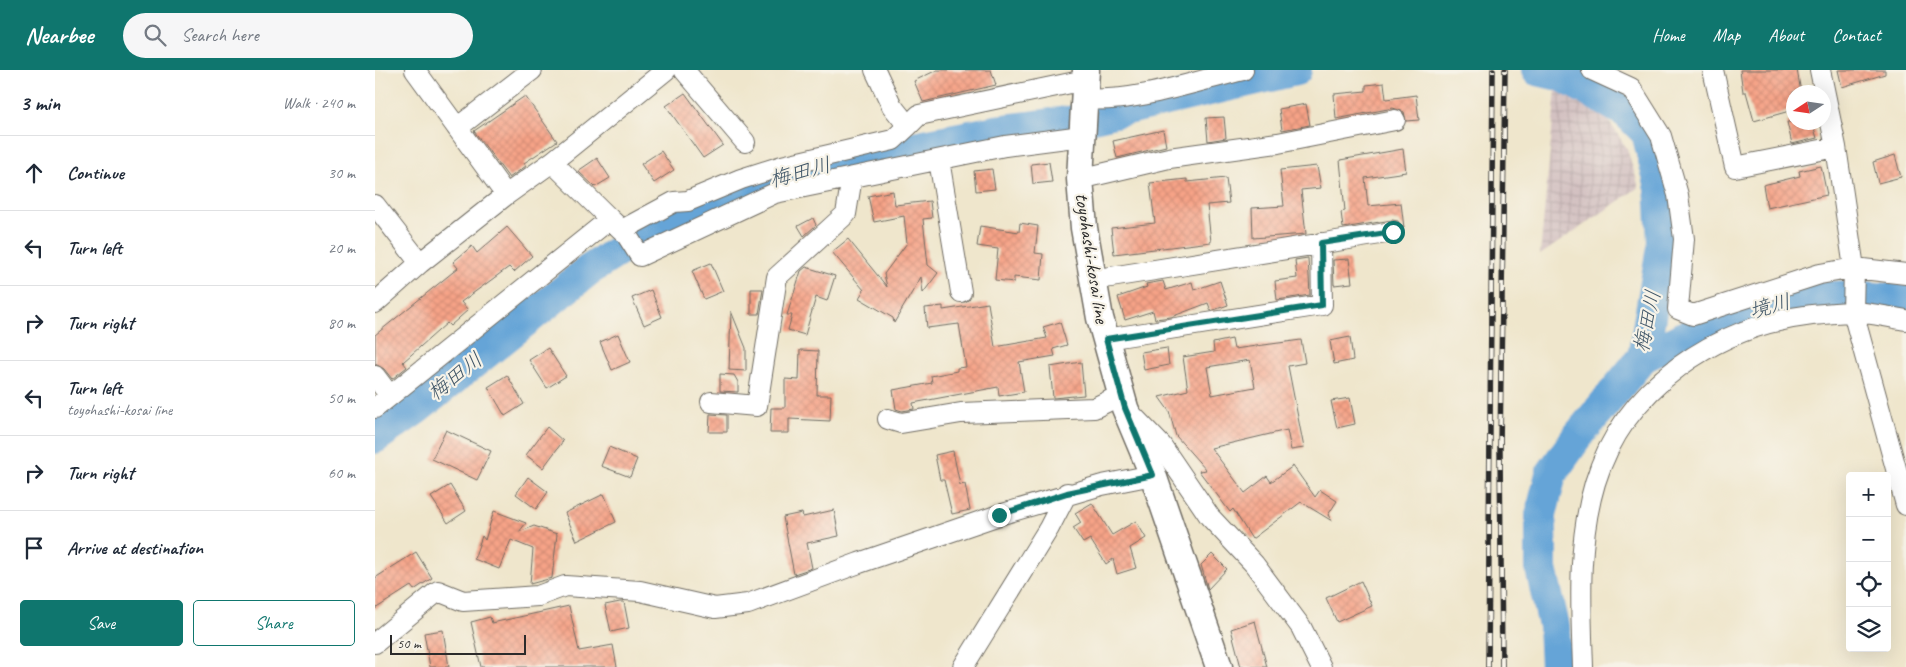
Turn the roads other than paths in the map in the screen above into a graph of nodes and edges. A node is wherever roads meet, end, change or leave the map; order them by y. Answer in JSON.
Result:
{"nodes":[{"id":1,"x":415,"y":70,"type":"edge"},
{"id":2,"x":532,"y":70,"type":"edge"},
{"id":3,"x":666,"y":70,"type":"edge"},
{"id":4,"x":684,"y":70,"type":"edge"},
{"id":5,"x":875,"y":70,"type":"edge"},
{"id":6,"x":1243,"y":70,"type":"edge"},
{"id":7,"x":1592,"y":70,"type":"edge"},
{"id":8,"x":1713,"y":70,"type":"edge"},
{"id":9,"x":1820,"y":70,"type":"edge"},
{"id":10,"x":1084,"y":103,"type":"edge"},
{"id":11,"x":1395,"y":120,"type":"dead end"},
{"id":12,"x":908,"y":126,"type":"junction"},
{"id":13,"x":457,"y":128,"type":"junction"},
{"id":14,"x":745,"y":142,"type":"dead end"},
{"id":15,"x":1836,"y":147,"type":"junction"},
{"id":16,"x":939,"y":160,"type":"junction"},
{"id":17,"x":552,"y":162,"type":"junction"},
{"id":18,"x":852,"y":177,"type":"junction"},
{"id":19,"x":1080,"y":179,"type":"junction"},
{"id":20,"x":506,"y":195,"type":"junction"},
{"id":21,"x":375,"y":205,"type":"edge"},
{"id":22,"x":619,"y":228,"type":"junction"},
{"id":23,"x":1393,"y":232,"type":"dead end"},
{"id":24,"x":1321,"y":243,"type":"junction"},
{"id":25,"x":420,"y":263,"type":"junction"},
{"id":26,"x":1854,"y":268,"type":"junction"},
{"id":27,"x":1906,"y":274,"type":"edge"},
{"id":28,"x":1092,"y":280,"type":"junction"},
{"id":29,"x":961,"y":292,"type":"dead end"},
{"id":30,"x":375,"y":303,"type":"edge"},
{"id":31,"x":1853,"y":312,"type":"junction"},
{"id":32,"x":1906,"y":320,"type":"edge"},
{"id":33,"x":1106,"y":339,"type":"junction"},
{"id":34,"x":375,"y":376,"type":"edge"},
{"id":35,"x":383,"y":402,"type":"edge"},
{"id":36,"x":711,"y":402,"type":"dead end"},
{"id":37,"x":1123,"y":402,"type":"junction"},
{"id":38,"x":888,"y":419,"type":"dead end"},
{"id":39,"x":1153,"y":475,"type":"junction"},
{"id":40,"x":1067,"y":493,"type":"junction"},
{"id":41,"x":1906,"y":505,"type":"edge"},
{"id":42,"x":375,"y":643,"type":"edge"},
{"id":43,"x":963,"y":667,"type":"edge"},
{"id":44,"x":1219,"y":667,"type":"edge"},
{"id":45,"x":1321,"y":667,"type":"edge"},
{"id":46,"x":1583,"y":667,"type":"edge"}],
"edges":[{"from":1,"to":13,"type":"street"},
{"from":2,"to":13,"type":"street"},
{"from":3,"to":17,"type":"street"},
{"from":4,"to":14,"type":"street"},
{"from":5,"to":12,"type":"street"},
{"from":6,"to":10,"type":"street"},
{"from":7,"to":26,"type":"street"},
{"from":8,"to":15,"type":"street"},
{"from":9,"to":15,"type":"street"},
{"from":10,"to":12,"type":"street"},
{"from":10,"to":16,"type":"street"},
{"from":10,"to":19,"type":"main road","name":"toyohashi-kosai line"},
{"from":11,"to":19,"type":"street"},
{"from":12,"to":22,"type":"street"},
{"from":13,"to":20,"type":"street"},
{"from":15,"to":26,"type":"street"},
{"from":16,"to":18,"type":"street"},
{"from":16,"to":29,"type":"street"},
{"from":17,"to":20,"type":"street"},
{"from":17,"to":22,"type":"street"},
{"from":18,"to":22,"type":"street"},
{"from":18,"to":36,"type":"street"},
{"from":19,"to":28,"type":"main road","name":"toyohashi-kosai line"},
{"from":20,"to":25,"type":"street"},
{"from":21,"to":25,"type":"street"},
{"from":22,"to":35,"type":"street"},
{"from":23,"to":24,"type":"street"},
{"from":24,"to":28,"type":"street"},
{"from":24,"to":33,"type":"street"},
{"from":25,"to":30,"type":"street"},
{"from":26,"to":27,"type":"street"},
{"from":26,"to":31,"type":"street"},
{"from":28,"to":33,"type":"main road","name":"toyohashi-kosai line"},
{"from":31,"to":32,"type":"street"},
{"from":31,"to":41,"type":"street"},
{"from":31,"to":46,"type":"street"},
{"from":33,"to":37,"type":"main road","name":"toyohashi-kosai line"},
{"from":34,"to":35,"type":"street"},
{"from":37,"to":38,"type":"street"},
{"from":37,"to":39,"type":"main road","name":"toyohashi-kosai line"},
{"from":37,"to":45,"type":"street"},
{"from":39,"to":40,"type":"street"},
{"from":39,"to":44,"type":"main road","name":"toyohashi-kosai line"},
{"from":40,"to":42,"type":"street"},
{"from":40,"to":43,"type":"street"}]}
